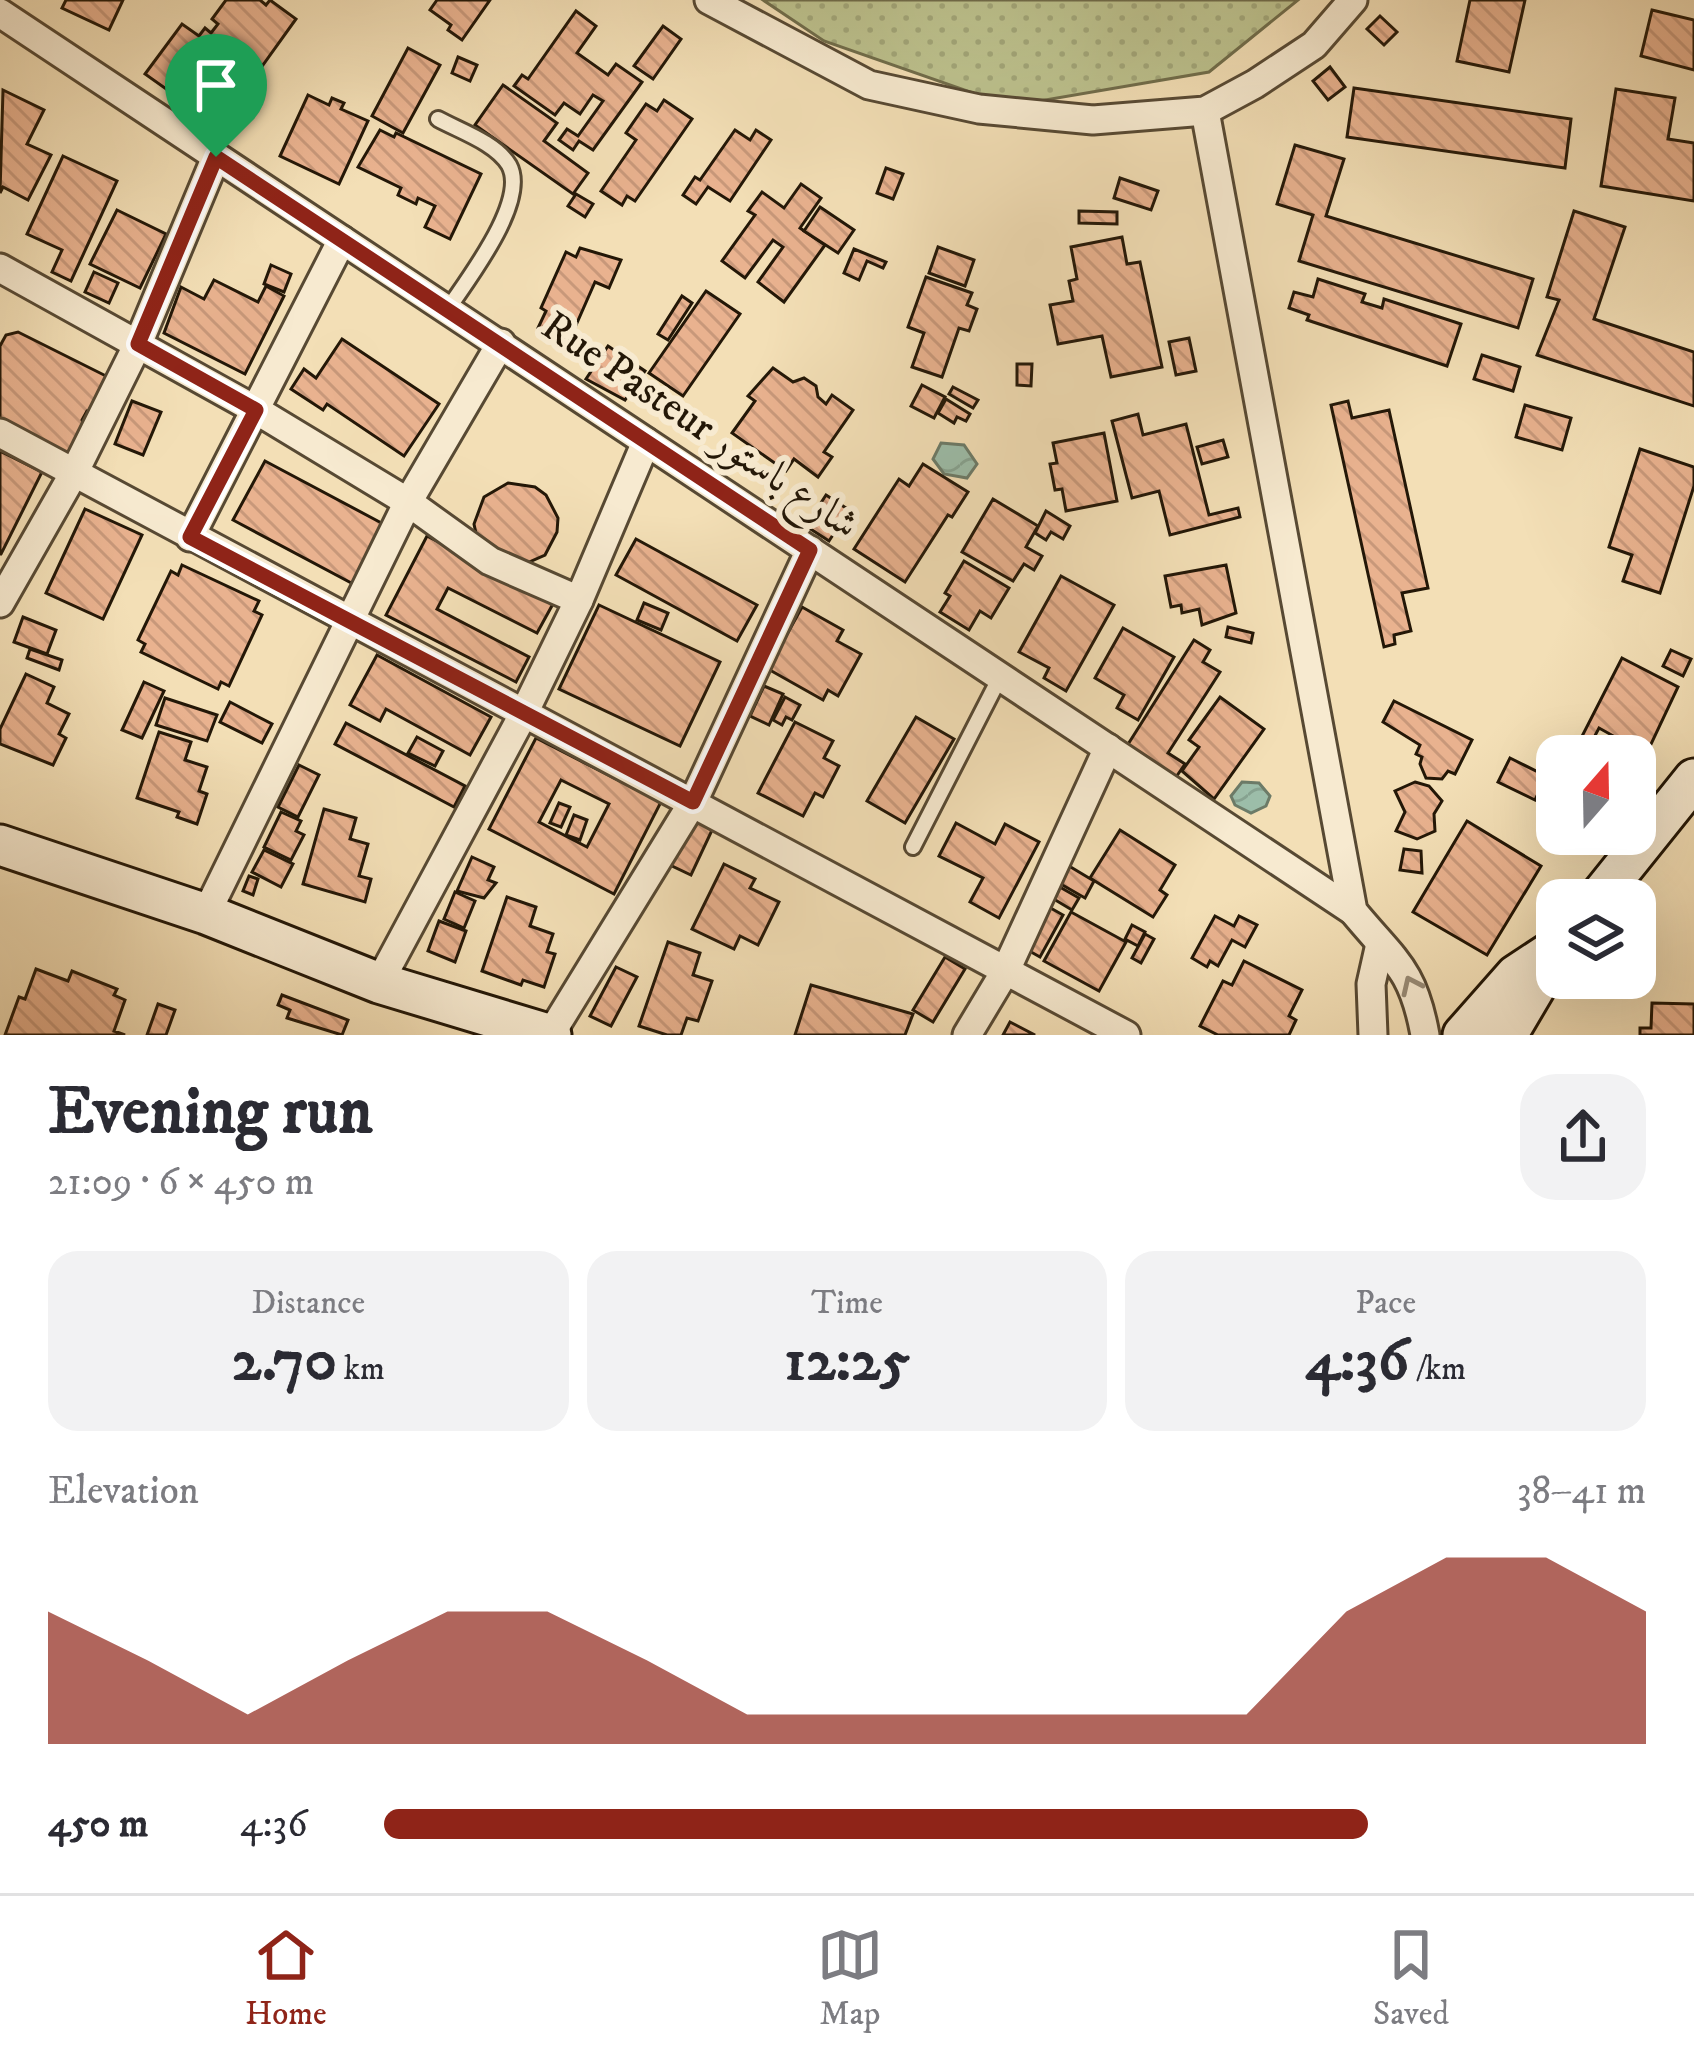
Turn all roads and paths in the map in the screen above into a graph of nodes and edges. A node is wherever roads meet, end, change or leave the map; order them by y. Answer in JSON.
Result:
{"nodes":[{"id":1,"x":709,"y":0,"type":"edge"},
{"id":2,"x":1353,"y":0,"type":"edge"},
{"id":3,"x":0,"y":13,"type":"edge"},
{"id":4,"x":1205,"y":111,"type":"junction"},
{"id":5,"x":438,"y":119,"type":"dead end"},
{"id":6,"x":216,"y":157,"type":"junction"},
{"id":7,"x":342,"y":240,"type":"junction"},
{"id":8,"x":0,"y":268,"type":"edge"},
{"id":9,"x":448,"y":309,"type":"junction"},
{"id":10,"x":501,"y":343,"type":"junction"},
{"id":11,"x":138,"y":344,"type":"junction"},
{"id":12,"x":256,"y":410,"type":"junction"},
{"id":13,"x":0,"y":434,"type":"edge"},
{"id":14,"x":646,"y":442,"type":"junction"},
{"id":15,"x":74,"y":473,"type":"junction"},
{"id":16,"x":408,"y":502,"type":"junction"},
{"id":17,"x":190,"y":537,"type":"junction"},
{"id":18,"x":810,"y":550,"type":"junction"},
{"id":19,"x":579,"y":600,"type":"junction"},
{"id":20,"x":0,"y":603,"type":"edge"},
{"id":21,"x":349,"y":623,"type":"junction"},
{"id":22,"x":1000,"y":676,"type":"junction"},
{"id":23,"x":524,"y":713,"type":"junction"},
{"id":24,"x":1108,"y":748,"type":"junction"},
{"id":25,"x":1694,"y":779,"type":"edge"},
{"id":26,"x":693,"y":802,"type":"junction"},
{"id":27,"x":0,"y":844,"type":"edge"},
{"id":28,"x":913,"y":847,"type":"dead end"},
{"id":29,"x":1614,"y":879,"type":"edge"},
{"id":30,"x":1353,"y":911,"type":"junction"},
{"id":31,"x":206,"y":914,"type":"junction"},
{"id":32,"x":1380,"y":944,"type":"junction"},
{"id":33,"x":1536,"y":963,"type":"edge"},
{"id":34,"x":1006,"y":970,"type":"junction"},
{"id":35,"x":379,"y":983,"type":"junction"},
{"id":36,"x":1536,"y":986,"type":"edge"},
{"id":37,"x":551,"y":1035,"type":"edge"},
{"id":38,"x":968,"y":1035,"type":"edge"},
{"id":39,"x":1126,"y":1035,"type":"edge"},
{"id":40,"x":1373,"y":1035,"type":"edge"},
{"id":41,"x":1425,"y":1035,"type":"edge"},
{"id":42,"x":1463,"y":1035,"type":"edge"},
{"id":43,"x":1508,"y":1035,"type":"edge"}],
"edges":[{"from":1,"to":4,"type":"street"},
{"from":2,"to":4,"type":"street"},
{"from":3,"to":6,"type":"street","name":"Rue Pasteur شارع باستور"},
{"from":4,"to":30,"type":"street"},
{"from":5,"to":9,"type":"lane"},
{"from":6,"to":7,"type":"street","name":"Rue Pasteur شارع باستور"},
{"from":6,"to":11,"type":"street"},
{"from":7,"to":9,"type":"street","name":"Rue Pasteur شارع باستور"},
{"from":7,"to":12,"type":"street"},
{"from":8,"to":11,"type":"street"},
{"from":9,"to":10,"type":"street","name":"Rue Pasteur شارع باستور"},
{"from":10,"to":14,"type":"street","name":"Rue Pasteur شارع باستور"},
{"from":10,"to":16,"type":"street"},
{"from":11,"to":12,"type":"street"},
{"from":11,"to":15,"type":"street"},
{"from":12,"to":16,"type":"street"},
{"from":12,"to":17,"type":"street"},
{"from":13,"to":15,"type":"street"},
{"from":14,"to":18,"type":"street","name":"Rue Pasteur شارع باستور"},
{"from":14,"to":19,"type":"street"},
{"from":15,"to":17,"type":"street"},
{"from":15,"to":20,"type":"street"},
{"from":16,"to":19,"type":"street"},
{"from":16,"to":21,"type":"street"},
{"from":17,"to":21,"type":"street"},
{"from":18,"to":22,"type":"street","name":"Rue Pasteur شارع باستور"},
{"from":18,"to":26,"type":"street"},
{"from":19,"to":23,"type":"street"},
{"from":21,"to":23,"type":"street"},
{"from":21,"to":31,"type":"street"},
{"from":22,"to":24,"type":"street","name":"Rue Pasteur شارع باستور"},
{"from":22,"to":28,"type":"lane"},
{"from":23,"to":26,"type":"street"},
{"from":23,"to":35,"type":"street"},
{"from":24,"to":30,"type":"street","name":"Rue Pasteur شارع باستور"},
{"from":24,"to":34,"type":"street"},
{"from":25,"to":29,"type":"street"},
{"from":26,"to":34,"type":"street"},
{"from":26,"to":37,"type":"street"},
{"from":27,"to":31,"type":"street"},
{"from":30,"to":32,"type":"street"},
{"from":31,"to":35,"type":"street"},
{"from":32,"to":40,"type":"street"},
{"from":41,"to":32,"type":"street","one_way":true},
{"from":33,"to":42,"type":"street"},
{"from":34,"to":38,"type":"street"},
{"from":34,"to":39,"type":"street"},
{"from":35,"to":37,"type":"street"},
{"from":36,"to":43,"type":"street"}]}
